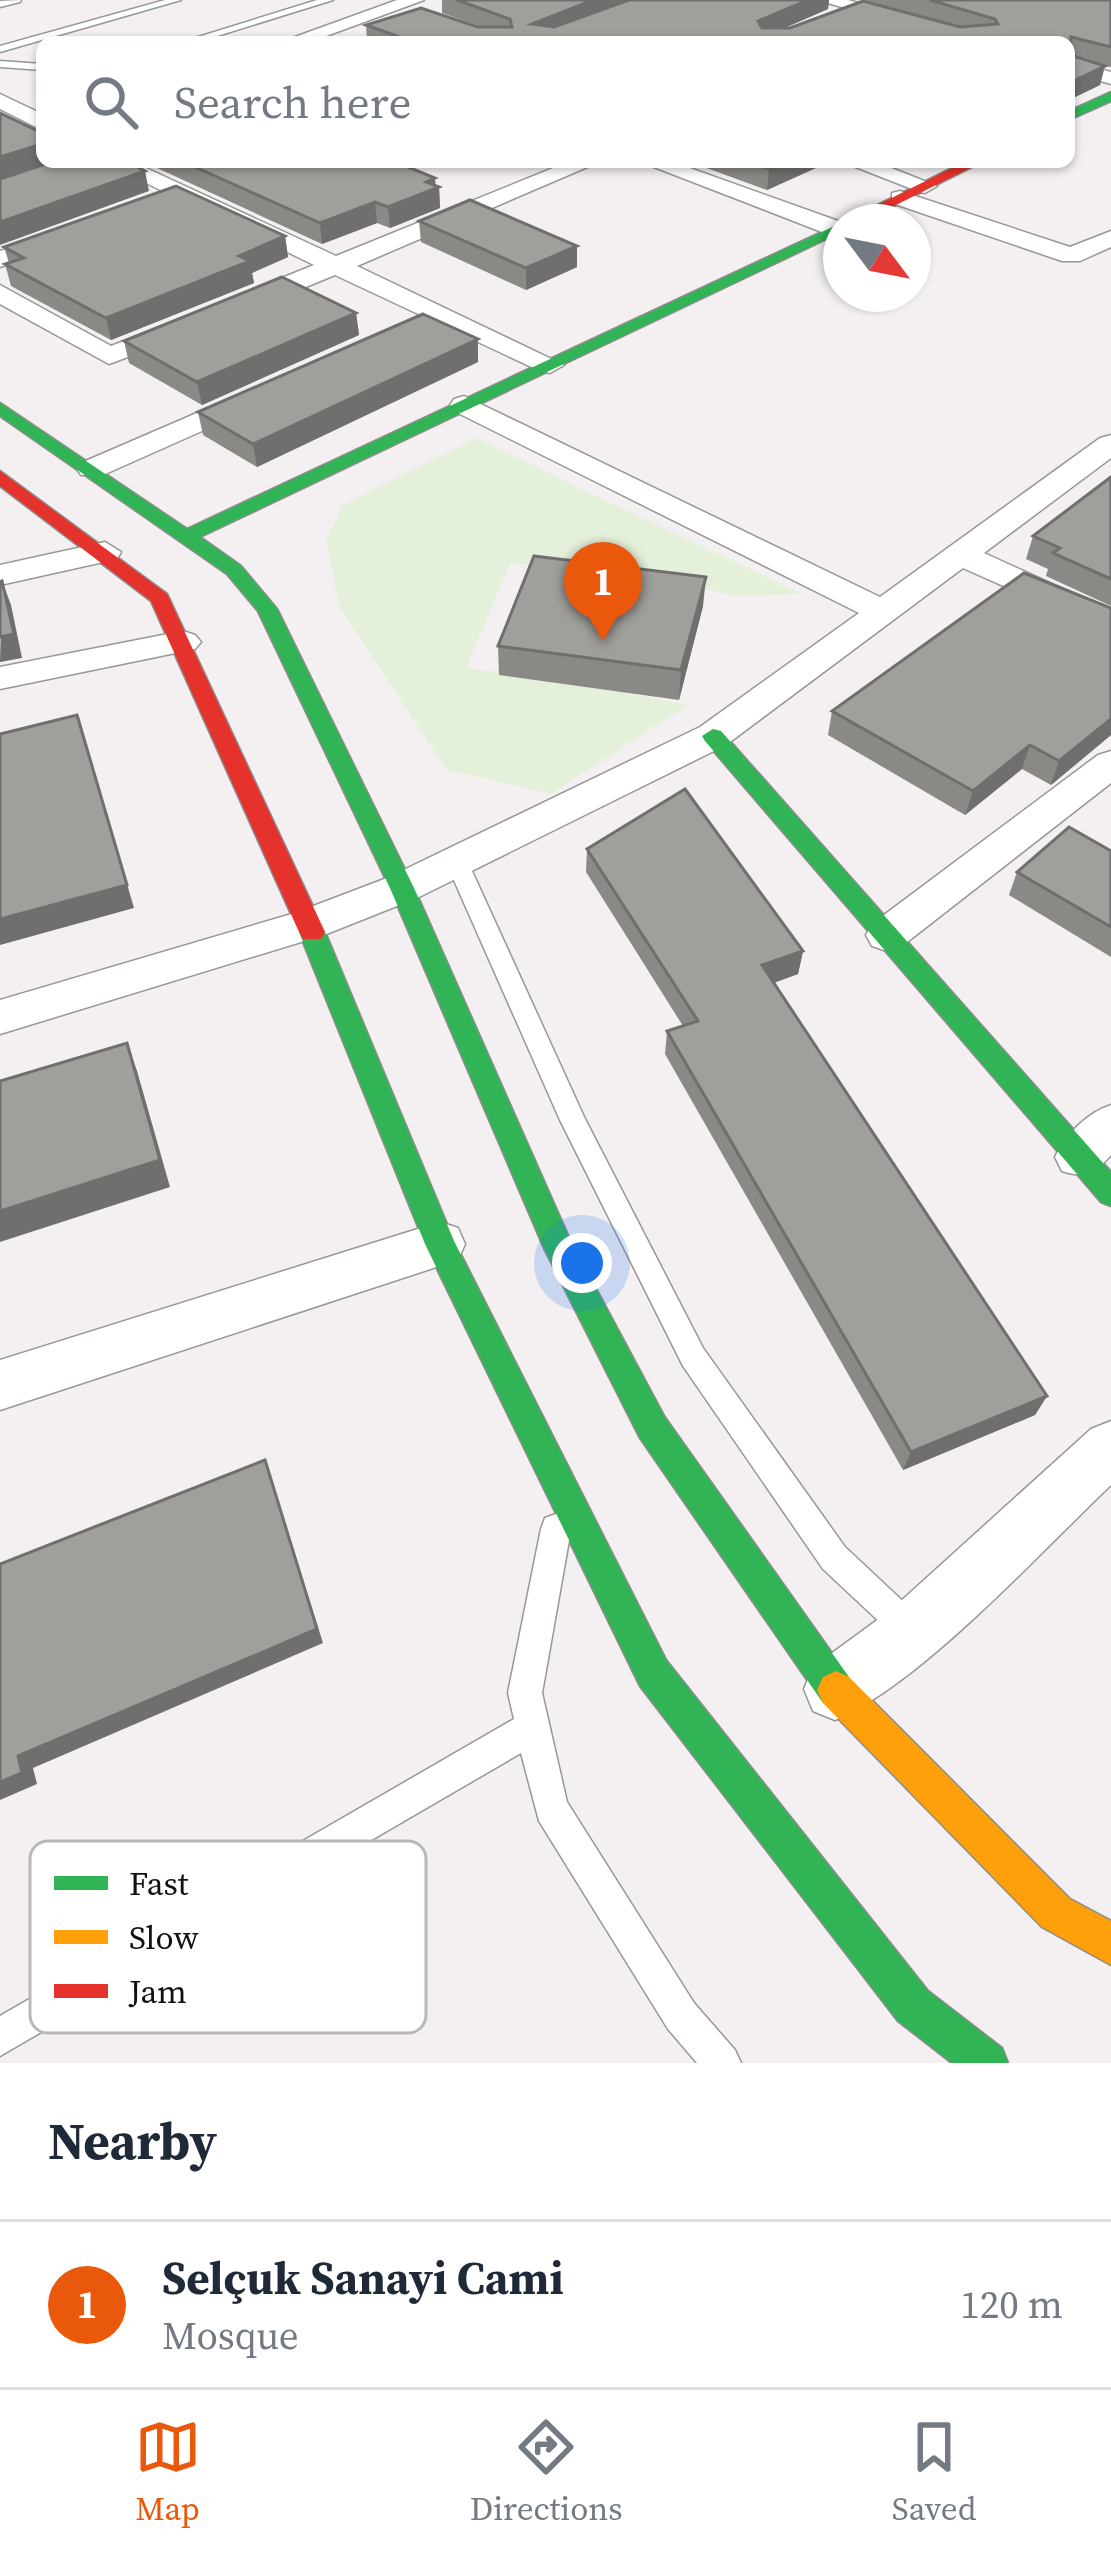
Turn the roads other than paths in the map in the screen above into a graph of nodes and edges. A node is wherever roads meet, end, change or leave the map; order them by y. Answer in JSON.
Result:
{"nodes":[{"id":1,"x":16,"y":0,"type":"edge"},
{"id":2,"x":176,"y":0,"type":"edge"},
{"id":3,"x":328,"y":0,"type":"edge"},
{"id":4,"x":827,"y":0,"type":"edge"},
{"id":5,"x":405,"y":3,"type":"edge"},
{"id":6,"x":0,"y":4,"type":"edge"},
{"id":7,"x":935,"y":7,"type":"edge"},
{"id":8,"x":858,"y":9,"type":"junction"},
{"id":9,"x":902,"y":20,"type":"junction"},
{"id":10,"x":436,"y":21,"type":"edge"},
{"id":11,"x":814,"y":25,"type":"edge"},
{"id":12,"x":47,"y":36,"type":"edge"},
{"id":13,"x":207,"y":36,"type":"edge"},
{"id":14,"x":318,"y":36,"type":"edge"},
{"id":15,"x":959,"y":36,"type":"edge"},
{"id":16,"x":36,"y":39,"type":"edge"},
{"id":17,"x":0,"y":49,"type":"edge"},
{"id":18,"x":0,"y":64,"type":"edge"},
{"id":19,"x":36,"y":67,"type":"edge"},
{"id":20,"x":1075,"y":68,"type":"edge"},
{"id":21,"x":1111,"y":78,"type":"edge"},
{"id":22,"x":36,"y":95,"type":"edge"},
{"id":23,"x":1111,"y":96,"type":"edge"},
{"id":24,"x":0,"y":100,"type":"edge"},
{"id":25,"x":1075,"y":113,"type":"edge"},
{"id":26,"x":36,"y":120,"type":"edge"},
{"id":27,"x":127,"y":168,"type":"edge"},
{"id":28,"x":574,"y":168,"type":"edge"},
{"id":29,"x":670,"y":168,"type":"edge"},
{"id":30,"x":866,"y":168,"type":"edge"},
{"id":31,"x":962,"y":168,"type":"edge"},
{"id":32,"x":912,"y":192,"type":"junction"},
{"id":33,"x":181,"y":193,"type":"junction"},
{"id":34,"x":887,"y":204,"type":"edge"},
{"id":35,"x":141,"y":208,"type":"edge"},
{"id":36,"x":823,"y":220,"type":"edge"},
{"id":37,"x":80,"y":230,"type":"edge"},
{"id":38,"x":823,"y":235,"type":"edge"},
{"id":39,"x":1111,"y":238,"type":"edge"},
{"id":40,"x":0,"y":260,"type":"edge"},
{"id":41,"x":337,"y":266,"type":"junction"},
{"id":42,"x":0,"y":293,"type":"edge"},
{"id":43,"x":440,"y":314,"type":"junction"},
{"id":44,"x":397,"y":333,"type":"edge"},
{"id":45,"x":550,"y":364,"type":"junction"},
{"id":46,"x":288,"y":382,"type":"edge"},
{"id":47,"x":464,"y":405,"type":"junction"},
{"id":48,"x":0,"y":408,"type":"edge"},
{"id":49,"x":1104,"y":457,"type":"edge"},
{"id":50,"x":92,"y":470,"type":"junction"},
{"id":51,"x":0,"y":477,"type":"edge"},
{"id":52,"x":187,"y":536,"type":"junction"},
{"id":53,"x":106,"y":552,"type":"junction"},
{"id":54,"x":957,"y":553,"type":"junction"},
{"id":55,"x":0,"y":575,"type":"edge"},
{"id":56,"x":880,"y":610,"type":"junction"},
{"id":57,"x":1111,"y":624,"type":"edge"},
{"id":58,"x":183,"y":642,"type":"junction"},
{"id":59,"x":0,"y":678,"type":"edge"},
{"id":60,"x":713,"y":736,"type":"junction"},
{"id":61,"x":1111,"y":764,"type":"edge"},
{"id":62,"x":456,"y":860,"type":"junction"},
{"id":63,"x":402,"y":888,"type":"junction"},
{"id":64,"x":309,"y":924,"type":"junction"},
{"id":65,"x":887,"y":935,"type":"junction"},
{"id":66,"x":0,"y":1017,"type":"edge"},
{"id":67,"x":1095,"y":1140,"type":"edge"},
{"id":68,"x":1111,"y":1193,"type":"edge"},
{"id":69,"x":440,"y":1244,"type":"junction"},
{"id":70,"x":0,"y":1385,"type":"edge"},
{"id":71,"x":1111,"y":1448,"type":"edge"},
{"id":72,"x":562,"y":1497,"type":"junction"},
{"id":73,"x":912,"y":1630,"type":"junction"},
{"id":74,"x":835,"y":1689,"type":"junction"},
{"id":75,"x":533,"y":1727,"type":"junction"},
{"id":76,"x":337,"y":1841,"type":"edge"},
{"id":77,"x":1111,"y":1944,"type":"edge"},
{"id":78,"x":30,"y":2020,"type":"edge"},
{"id":79,"x":0,"y":2037,"type":"edge"},
{"id":80,"x":722,"y":2063,"type":"edge"},
{"id":81,"x":987,"y":2063,"type":"edge"}],
"edges":[{"from":1,"to":6,"type":"lane"},
{"from":2,"to":12,"type":"lane"},
{"from":3,"to":13,"type":"lane"},
{"from":4,"to":8,"type":"street"},
{"from":5,"to":10,"type":"street"},
{"from":5,"to":14,"type":"street"},
{"from":7,"to":9,"type":"street"},
{"from":8,"to":9,"type":"street"},
{"from":8,"to":11,"type":"street"},
{"from":9,"to":15,"type":"street"},
{"from":16,"to":17,"type":"lane"},
{"from":18,"to":19,"type":"lane"},
{"from":20,"to":21,"type":"street"},
{"from":22,"to":24,"type":"street"},
{"from":23,"to":25,"type":"street"},
{"from":24,"to":26,"type":"street"},
{"from":27,"to":33,"type":"street"},
{"from":28,"to":41,"type":"street"},
{"from":29,"to":36,"type":"street"},
{"from":30,"to":32,"type":"street"},
{"from":31,"to":32,"type":"street"},
{"from":32,"to":34,"type":"street"},
{"from":32,"to":39,"type":"street"},
{"from":33,"to":35,"type":"street"},
{"from":33,"to":41,"type":"street"},
{"from":37,"to":40,"type":"street"},
{"from":38,"to":45,"type":"street"},
{"from":41,"to":42,"type":"street"},
{"from":41,"to":43,"type":"street"},
{"from":43,"to":44,"type":"street"},
{"from":43,"to":45,"type":"street"},
{"from":45,"to":47,"type":"street"},
{"from":46,"to":50,"type":"street"},
{"from":47,"to":52,"type":"street"},
{"from":47,"to":56,"type":"street"},
{"from":48,"to":50,"type":"street"},
{"from":49,"to":54,"type":"street"},
{"from":50,"to":52,"type":"street"},
{"from":51,"to":53,"type":"street"},
{"from":52,"to":63,"type":"street"},
{"from":53,"to":55,"type":"street"},
{"from":53,"to":58,"type":"street"},
{"from":54,"to":56,"type":"street"},
{"from":54,"to":57,"type":"street"},
{"from":56,"to":60,"type":"street"},
{"from":58,"to":59,"type":"street"},
{"from":58,"to":64,"type":"street"},
{"from":60,"to":62,"type":"street"},
{"from":60,"to":65,"type":"street"},
{"from":61,"to":65,"type":"street"},
{"from":62,"to":63,"type":"street"},
{"from":62,"to":73,"type":"lane"},
{"from":63,"to":64,"type":"street"},
{"from":63,"to":74,"type":"street"},
{"from":64,"to":66,"type":"street"},
{"from":64,"to":69,"type":"street"},
{"from":65,"to":67,"type":"street"},
{"from":67,"to":68,"type":"street"},
{"from":69,"to":70,"type":"street"},
{"from":69,"to":72,"type":"street"},
{"from":71,"to":73,"type":"street"},
{"from":72,"to":75,"type":"lane"},
{"from":72,"to":81,"type":"street"},
{"from":73,"to":74,"type":"street"},
{"from":74,"to":77,"type":"street"},
{"from":75,"to":76,"type":"lane"},
{"from":75,"to":80,"type":"lane"},
{"from":78,"to":79,"type":"lane"}]}
